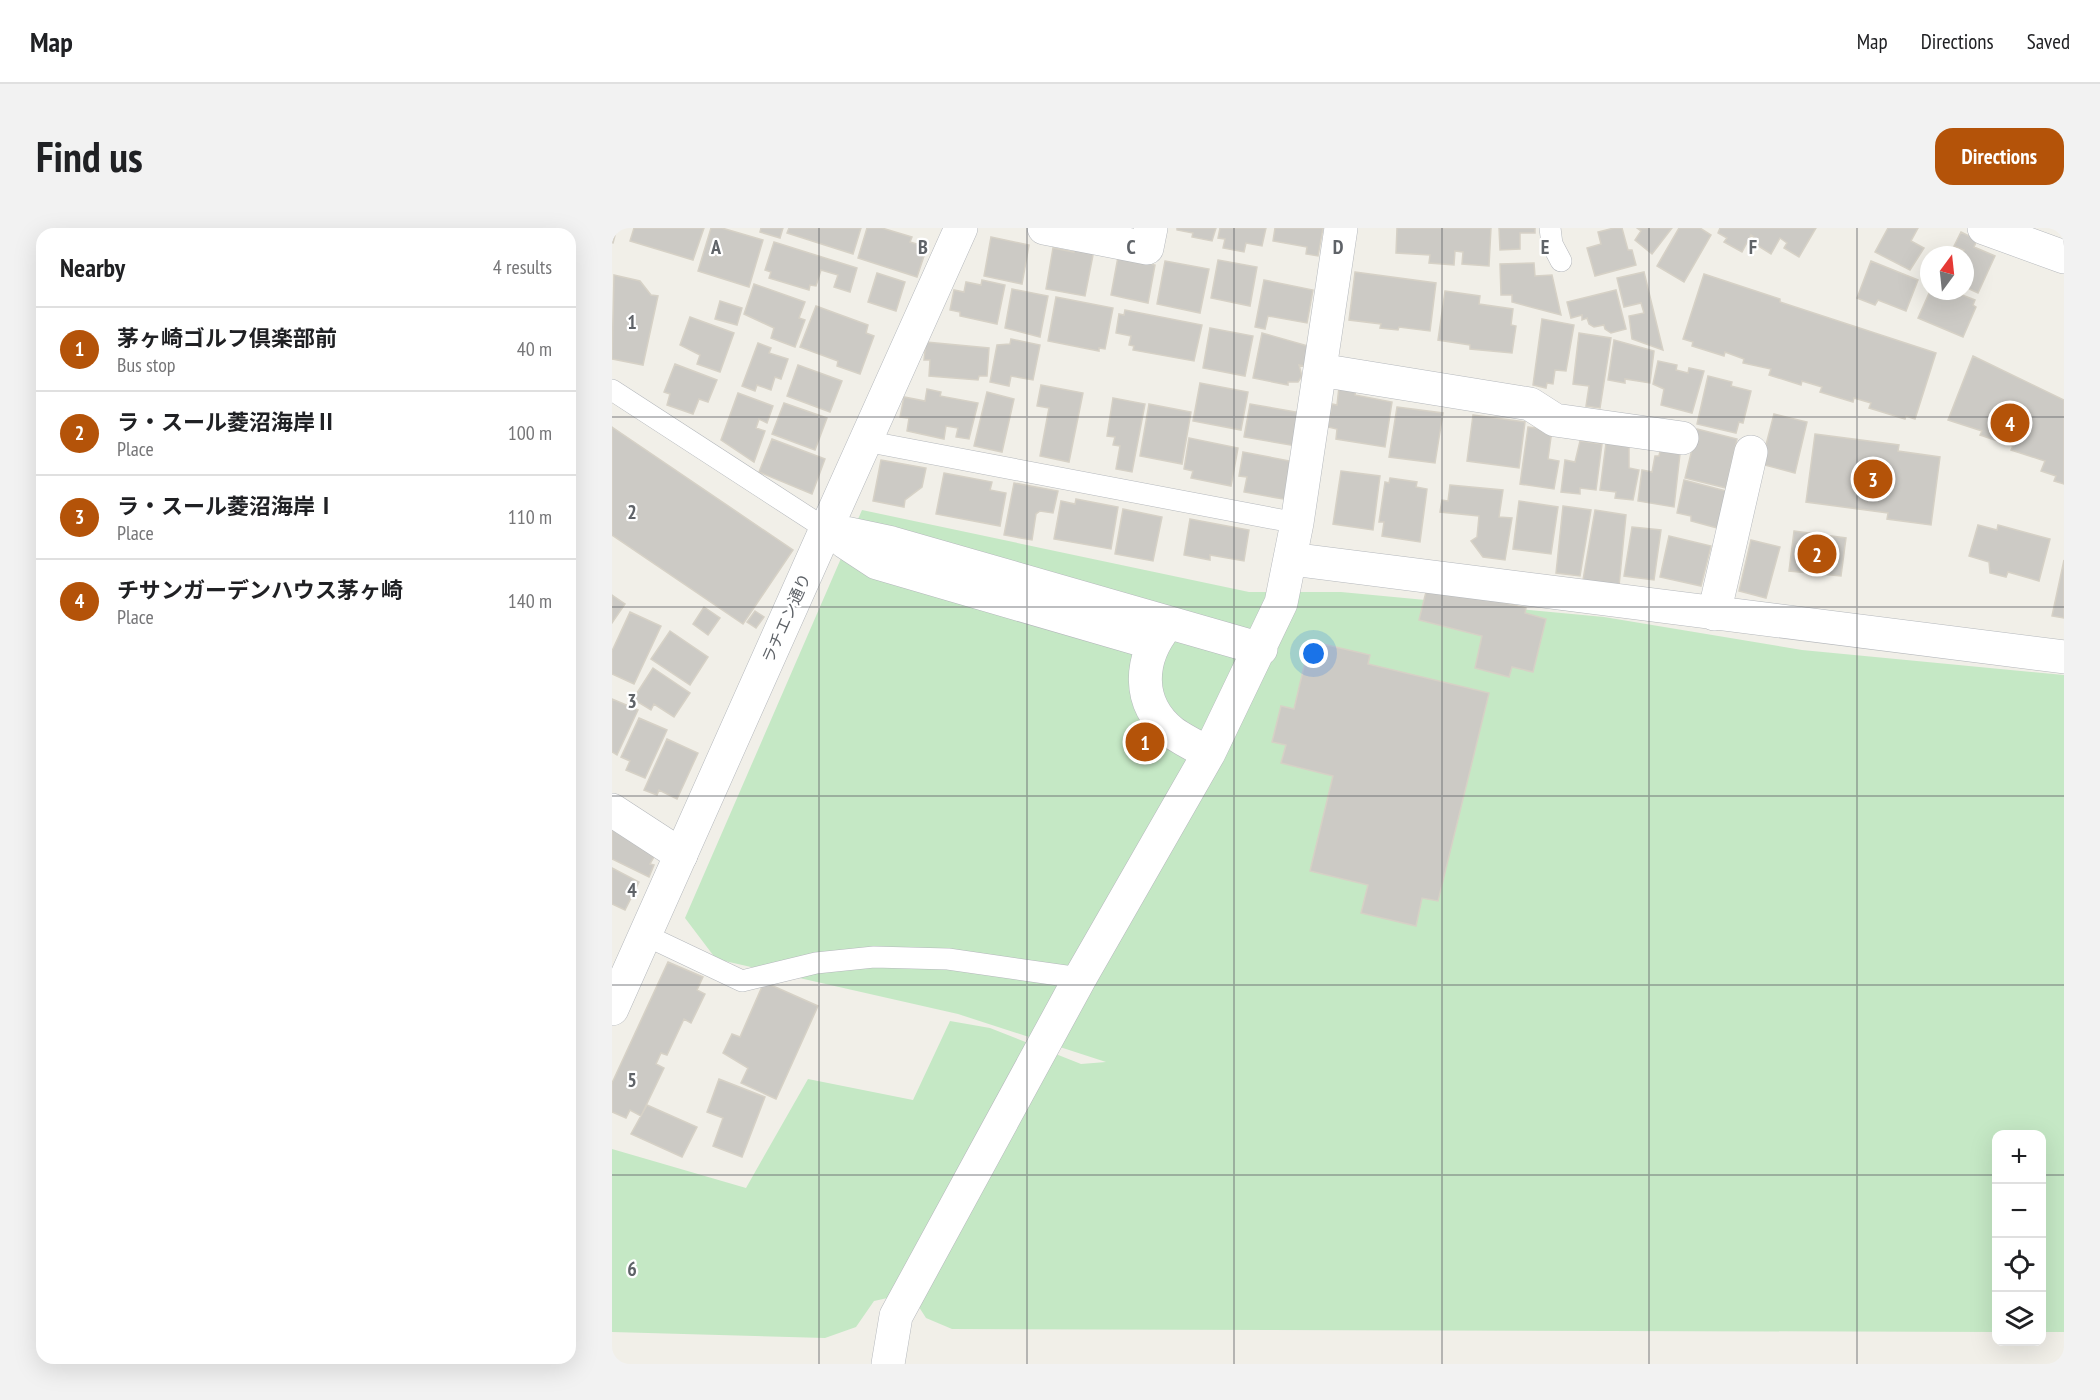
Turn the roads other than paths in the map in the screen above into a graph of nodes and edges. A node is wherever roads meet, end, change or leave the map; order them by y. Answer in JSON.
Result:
{"nodes":[{"id":1,"x":1044,"y":228,"type":"edge"},
{"id":2,"x":1151,"y":228,"type":"edge"},
{"id":3,"x":1341,"y":228,"type":"edge"},
{"id":4,"x":1550,"y":228,"type":"edge"},
{"id":5,"x":1984,"y":228,"type":"edge"},
{"id":6,"x":951,"y":230,"type":"edge"},
{"id":7,"x":2064,"y":257,"type":"edge"},
{"id":8,"x":1561,"y":261,"type":"dead end"},
{"id":9,"x":1320,"y":370,"type":"junction"},
{"id":10,"x":612,"y":390,"type":"edge"},
{"id":11,"x":1682,"y":438,"type":"dead end"},
{"id":12,"x":865,"y":441,"type":"junction"},
{"id":13,"x":1751,"y":452,"type":"dead end"},
{"id":14,"x":1297,"y":523,"type":"junction"},
{"id":15,"x":826,"y":529,"type":"junction"},
{"id":16,"x":1291,"y":559,"type":"junction"},
{"id":17,"x":1714,"y":614,"type":"junction"},
{"id":18,"x":1160,"y":633,"type":"junction"},
{"id":19,"x":1261,"y":650,"type":"junction"},
{"id":20,"x":2064,"y":657,"type":"edge"},
{"id":21,"x":1209,"y":753,"type":"junction"},
{"id":22,"x":612,"y":810,"type":"edge"},
{"id":23,"x":681,"y":855,"type":"junction"},
{"id":24,"x":645,"y":935,"type":"junction"},
{"id":25,"x":1080,"y":978,"type":"junction"},
{"id":26,"x":612,"y":1009,"type":"edge"},
{"id":27,"x":888,"y":1364,"type":"edge"}],
"edges":[{"from":1,"to":2,"type":"street"},
{"from":3,"to":9,"type":"street"},
{"from":4,"to":8,"type":"lane"},
{"from":5,"to":7,"type":"street"},
{"from":6,"to":12,"type":"street","name":"ラチエン通り"},
{"from":9,"to":11,"type":"street"},
{"from":9,"to":14,"type":"street"},
{"from":10,"to":15,"type":"lane"},
{"from":12,"to":14,"type":"lane"},
{"from":12,"to":15,"type":"street","name":"ラチエン通り"},
{"from":13,"to":17,"type":"street"},
{"from":14,"to":16,"type":"street"},
{"from":15,"to":18,"type":"street"},
{"from":15,"to":23,"type":"street","name":"ラチエン通り"},
{"from":16,"to":17,"type":"street"},
{"from":16,"to":19,"type":"street"},
{"from":17,"to":20,"type":"street"},
{"from":18,"to":19,"type":"street"},
{"from":18,"to":21,"type":"street"},
{"from":19,"to":21,"type":"street"},
{"from":21,"to":25,"type":"street"},
{"from":22,"to":23,"type":"street"},
{"from":23,"to":24,"type":"street","name":"ラチエン通り"},
{"from":24,"to":25,"type":"lane"},
{"from":24,"to":26,"type":"street","name":"ラチエン通り"},
{"from":25,"to":27,"type":"street"}]}
